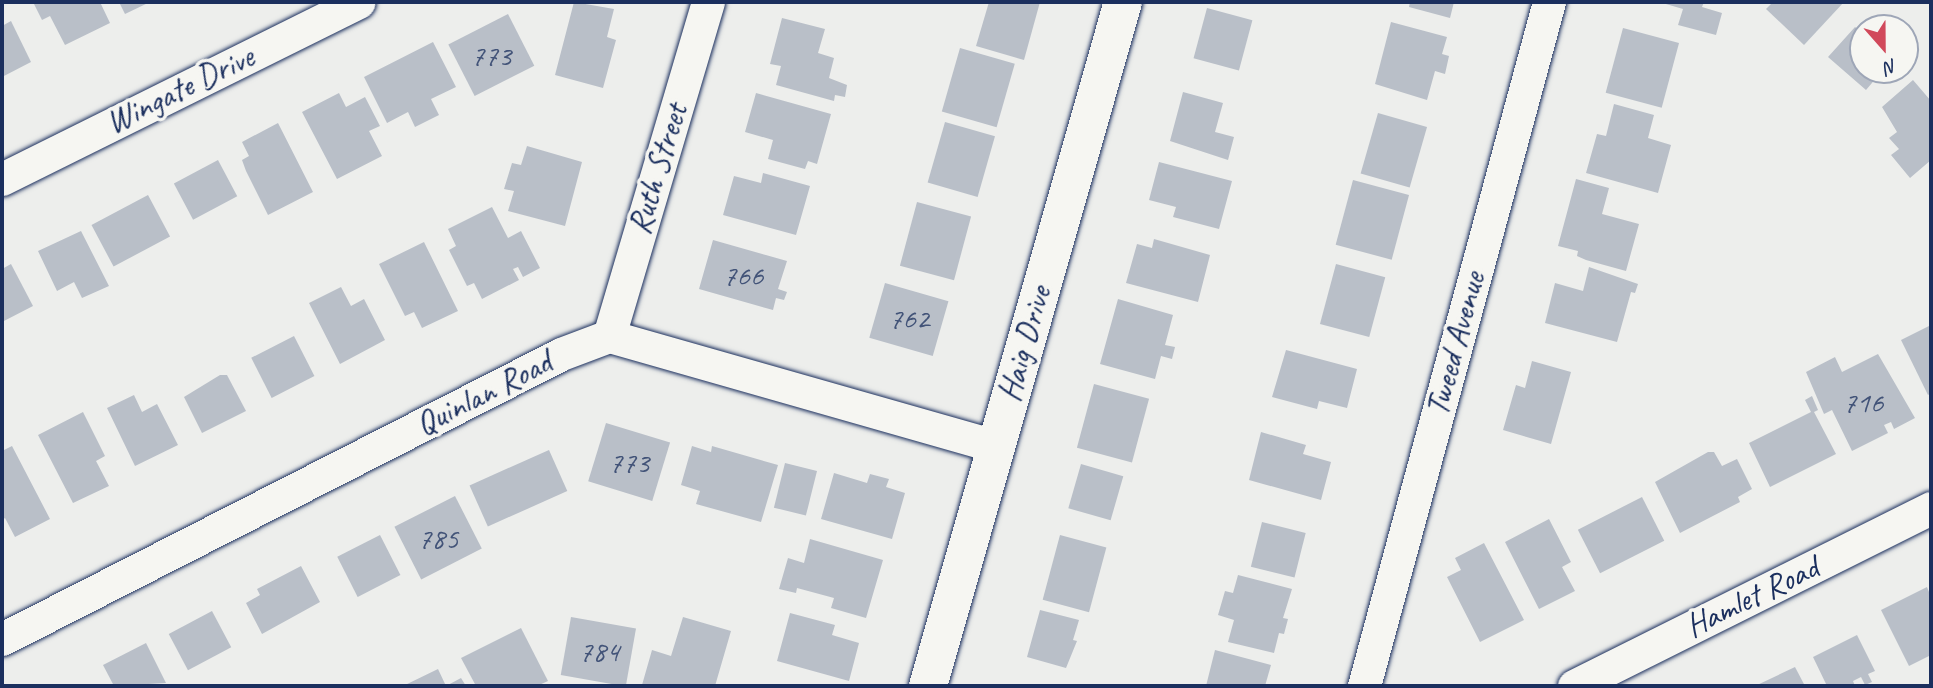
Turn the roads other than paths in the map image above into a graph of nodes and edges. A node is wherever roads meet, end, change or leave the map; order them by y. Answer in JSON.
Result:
{"nodes":[{"id":1,"x":358,"y":2,"type":"edge"},
{"id":2,"x":708,"y":2,"type":"edge"},
{"id":3,"x":1122,"y":2,"type":"edge"},
{"id":4,"x":1549,"y":2,"type":"edge"},
{"id":5,"x":2,"y":179,"type":"edge"},
{"id":6,"x":609,"y":335,"type":"junction"},
{"id":7,"x":995,"y":446,"type":"junction"},
{"id":8,"x":1931,"y":508,"type":"edge"},
{"id":9,"x":2,"y":639,"type":"edge"},
{"id":10,"x":929,"y":686,"type":"edge"},
{"id":11,"x":1364,"y":686,"type":"edge"},
{"id":12,"x":1574,"y":686,"type":"edge"}],
"edges":[{"from":1,"to":5,"type":"street","name":"Wingate Drive"},
{"from":2,"to":6,"type":"street","name":"Ruth Street"},
{"from":3,"to":7,"type":"street","name":"Haig Drive"},
{"from":4,"to":11,"type":"street","name":"Tweed Avenue"},
{"from":6,"to":7,"type":"street"},
{"from":6,"to":9,"type":"street","name":"Quinlan Road"},
{"from":7,"to":10,"type":"street","name":"Haig Drive"},
{"from":8,"to":12,"type":"street","name":"Hamlet Road"}]}
